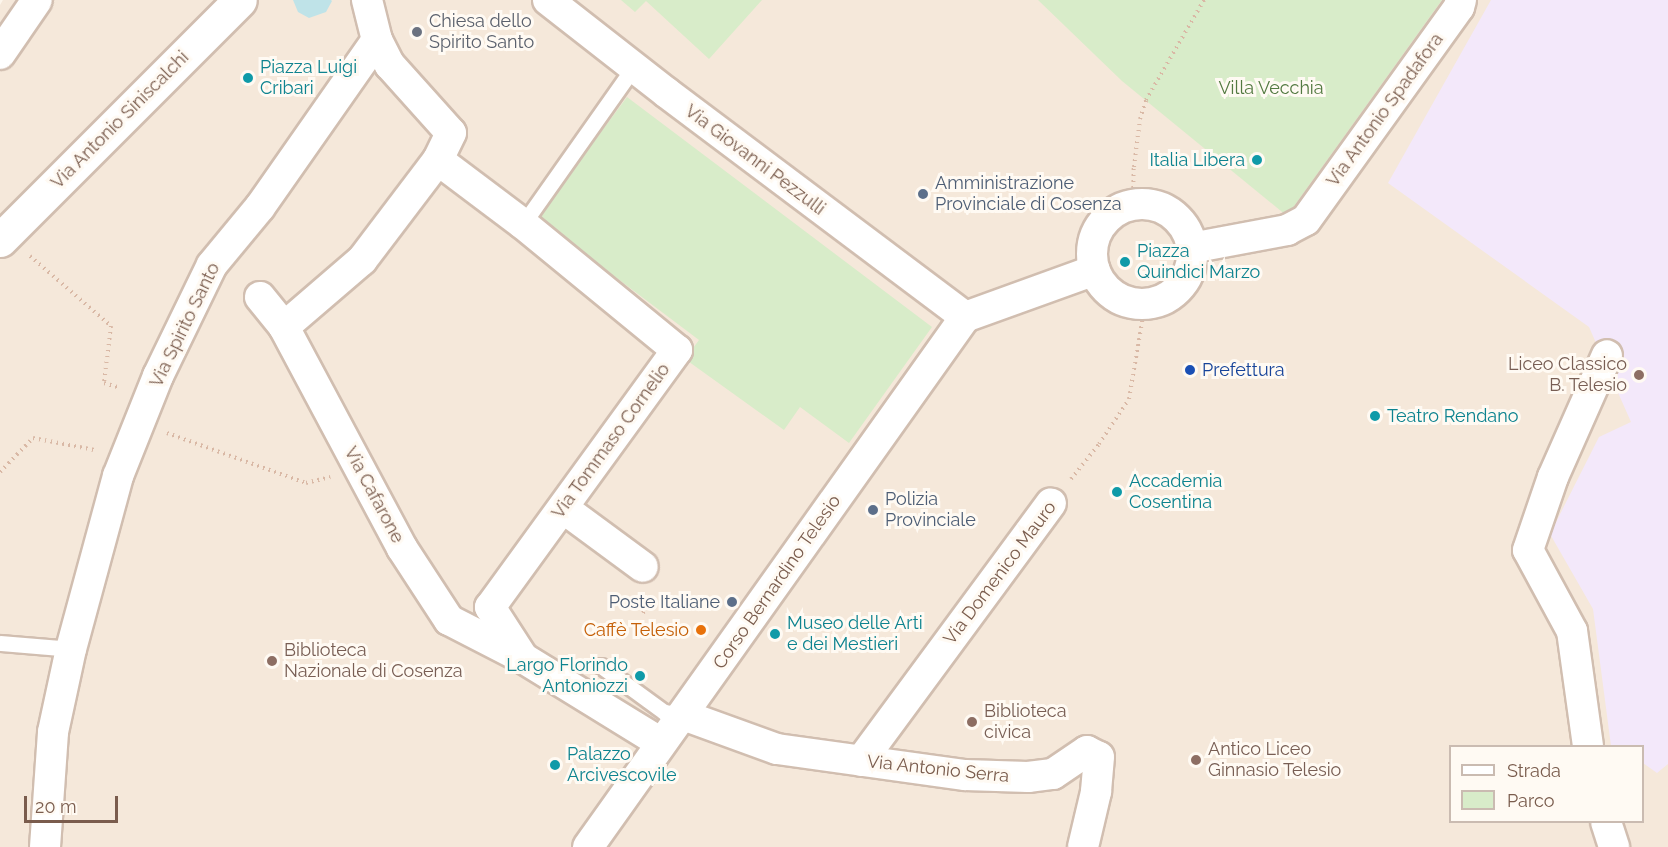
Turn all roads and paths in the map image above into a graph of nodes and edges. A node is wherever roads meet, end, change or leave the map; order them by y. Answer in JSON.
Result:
{"nodes":[{"id":1,"x":37,"y":0,"type":"edge"},
{"id":2,"x":240,"y":0,"type":"edge"},
{"id":3,"x":367,"y":0,"type":"edge"},
{"id":4,"x":548,"y":0,"type":"edge"},
{"id":5,"x":1204,"y":0,"type":"edge"},
{"id":6,"x":1461,"y":0,"type":"edge"},
{"id":7,"x":377,"y":40,"type":"junction"},
{"id":8,"x":0,"y":54,"type":"edge"},
{"id":9,"x":633,"y":68,"type":"junction"},
{"id":10,"x":438,"y":160,"type":"junction"},
{"id":11,"x":1133,"y":206,"type":"junction"},
{"id":12,"x":523,"y":224,"type":"junction"},
{"id":13,"x":2,"y":237,"type":"edge"},
{"id":14,"x":1191,"y":248,"type":"junction"},
{"id":15,"x":1095,"y":270,"type":"junction"},
{"id":16,"x":260,"y":297,"type":"dead end"},
{"id":17,"x":1145,"y":303,"type":"junction"},
{"id":18,"x":965,"y":317,"type":"junction"},
{"id":19,"x":284,"y":327,"type":"junction"},
{"id":20,"x":1607,"y":355,"type":"dead end"},
{"id":21,"x":144,"y":411,"type":"junction"},
{"id":22,"x":125,"y":459,"type":"junction"},
{"id":23,"x":0,"y":472,"type":"edge"},
{"id":24,"x":339,"y":484,"type":"dead end"},
{"id":25,"x":1051,"y":503,"type":"joint"},
{"id":26,"x":563,"y":508,"type":"junction"},
{"id":27,"x":643,"y":567,"type":"dead end"},
{"id":28,"x":0,"y":644,"type":"edge"},
{"id":29,"x":71,"y":649,"type":"junction"},
{"id":30,"x":523,"y":658,"type":"junction"},
{"id":31,"x":601,"y":666,"type":"dead end"},
{"id":32,"x":682,"y":715,"type":"junction"},
{"id":33,"x":662,"y":743,"type":"junction"},
{"id":34,"x":1588,"y":745,"type":"edge"},
{"id":35,"x":861,"y":761,"type":"junction"},
{"id":36,"x":1606,"y":823,"type":"edge"},
{"id":37,"x":45,"y":847,"type":"edge"},
{"id":38,"x":588,"y":847,"type":"edge"},
{"id":39,"x":1083,"y":847,"type":"edge"},
{"id":40,"x":1614,"y":847,"type":"edge"}],
"edges":[{"from":1,"to":8,"type":"street"},
{"from":2,"to":13,"type":"street","name":"Via Antonio Siniscalchi"},
{"from":3,"to":7,"type":"street"},
{"from":4,"to":9,"type":"street","name":"Via Giovanni Pezzulli"},
{"from":5,"to":11,"type":"path"},
{"from":6,"to":14,"type":"street","name":"Via Antonio Spadafora"},
{"from":7,"to":10,"type":"street"},
{"from":7,"to":21,"type":"street","name":"Via Spirito Santo"},
{"from":9,"to":12,"type":"lane"},
{"from":9,"to":18,"type":"street","name":"Via Giovanni Pezzulli"},
{"from":10,"to":12,"type":"street","name":"Via Tommaso Cornelio"},
{"from":10,"to":19,"type":"street"},
{"from":11,"to":14,"type":"street"},
{"from":11,"to":15,"type":"street"},
{"from":12,"to":26,"type":"street","name":"Via Tommaso Cornelio"},
{"from":13,"to":21,"type":"path"},
{"from":14,"to":17,"type":"street"},
{"from":15,"to":17,"type":"street"},
{"from":15,"to":18,"type":"street"},
{"from":16,"to":19,"type":"street","name":"Via Cafarone"},
{"from":17,"to":25,"type":"path","name":"Via Domenico Mauro"},
{"from":18,"to":32,"type":"street","name":"Corso Bernardino Telesio"},
{"from":19,"to":30,"type":"street","name":"Via Cafarone"},
{"from":20,"to":34,"type":"street"},
{"from":21,"to":22,"type":"street","name":"Via Spirito Santo"},
{"from":21,"to":24,"type":"path"},
{"from":22,"to":23,"type":"path"},
{"from":22,"to":29,"type":"street","name":"Via Spirito Santo"},
{"from":25,"to":35,"type":"street","name":"Via Domenico Mauro"},
{"from":26,"to":27,"type":"street"},
{"from":26,"to":30,"type":"street","name":"Via Tommaso Cornelio"},
{"from":28,"to":29,"type":"lane"},
{"from":29,"to":37,"type":"street","name":"Via Spirito Santo"},
{"from":30,"to":33,"type":"street","name":"Via Tommaso Cornelio"},
{"from":31,"to":32,"type":"lane"},
{"from":32,"to":33,"type":"street","name":"Corso Bernardino Telesio"},
{"from":32,"to":35,"type":"street","name":"Via Antonio Serra"},
{"from":33,"to":38,"type":"street","name":"Corso Bernardino Telesio"},
{"from":35,"to":39,"type":"street","name":"Via Antonio Serra"},
{"from":36,"to":40,"type":"street"}]}
